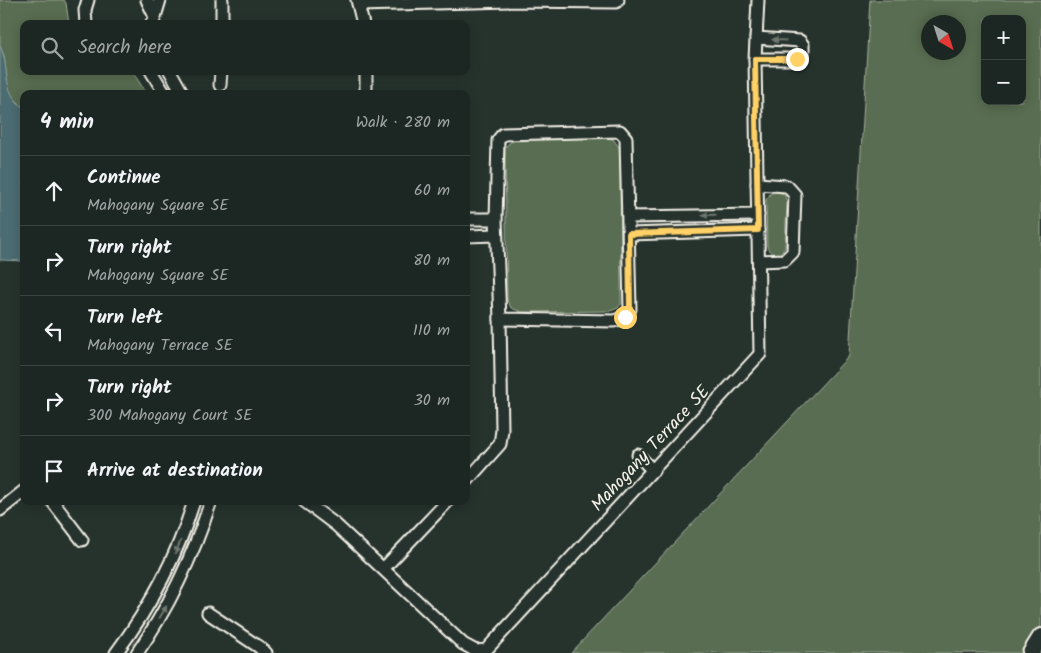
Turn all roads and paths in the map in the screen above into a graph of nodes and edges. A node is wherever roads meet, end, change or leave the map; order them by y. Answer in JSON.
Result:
{"nodes":[{"id":1,"x":147,"y":0,"type":"edge"},
{"id":2,"x":160,"y":0,"type":"edge"},
{"id":3,"x":222,"y":0,"type":"edge"},
{"id":4,"x":618,"y":0,"type":"edge"},
{"id":5,"x":758,"y":0,"type":"edge"},
{"id":6,"x":494,"y":1,"type":"edge"},
{"id":7,"x":510,"y":1,"type":"edge"},
{"id":8,"x":84,"y":3,"type":"edge"},
{"id":9,"x":358,"y":3,"type":"edge"},
{"id":10,"x":86,"y":20,"type":"edge"},
{"id":11,"x":153,"y":20,"type":"edge"},
{"id":12,"x":153,"y":20,"type":"edge"},
{"id":13,"x":222,"y":20,"type":"edge"},
{"id":14,"x":362,"y":20,"type":"edge"},
{"id":15,"x":756,"y":38,"type":"junction"},
{"id":16,"x":755,"y":59,"type":"junction"},
{"id":17,"x":153,"y":75,"type":"edge"},
{"id":18,"x":172,"y":75,"type":"edge"},
{"id":19,"x":221,"y":75,"type":"edge"},
{"id":20,"x":366,"y":75,"type":"edge"},
{"id":21,"x":220,"y":85,"type":"dead end"},
{"id":22,"x":163,"y":90,"type":"edge"},
{"id":23,"x":181,"y":90,"type":"edge"},
{"id":24,"x":366,"y":90,"type":"edge"},
{"id":25,"x":757,"y":184,"type":"junction"},
{"id":26,"x":758,"y":215,"type":"junction"},
{"id":27,"x":629,"y":216,"type":"junction"},
{"id":28,"x":470,"y":219,"type":"edge"},
{"id":29,"x":496,"y":219,"type":"junction"},
{"id":30,"x":758,"y":230,"type":"junction"},
{"id":31,"x":629,"y":234,"type":"junction"},
{"id":32,"x":496,"y":235,"type":"junction"},
{"id":33,"x":470,"y":236,"type":"edge"},
{"id":34,"x":759,"y":261,"type":"junction"},
{"id":35,"x":500,"y":319,"type":"junction"},
{"id":36,"x":638,"y":455,"type":"dead end"},
{"id":37,"x":653,"y":472,"type":"junction"},
{"id":38,"x":470,"y":478,"type":"edge"},
{"id":39,"x":20,"y":494,"type":"edge"},
{"id":40,"x":55,"y":505,"type":"edge"},
{"id":41,"x":193,"y":505,"type":"edge"},
{"id":42,"x":210,"y":505,"type":"edge"},
{"id":43,"x":310,"y":505,"type":"edge"},
{"id":44,"x":444,"y":505,"type":"edge"},
{"id":45,"x":0,"y":510,"type":"edge"},
{"id":46,"x":82,"y":540,"type":"dead end"},
{"id":47,"x":384,"y":568,"type":"junction"},
{"id":48,"x":208,"y":613,"type":"dead end"},
{"id":49,"x":1041,"y":637,"type":"edge"},
{"id":50,"x":116,"y":653,"type":"edge"},
{"id":51,"x":137,"y":653,"type":"edge"},
{"id":52,"x":266,"y":653,"type":"edge"},
{"id":53,"x":1030,"y":653,"type":"edge"}],
"edges":[{"from":1,"to":11,"type":"street"},
{"from":2,"to":12,"type":"street"},
{"from":3,"to":13,"type":"street"},
{"from":4,"to":7,"type":"street"},
{"from":5,"to":15,"type":"street","name":"Mahogany Terrace SE"},
{"from":6,"to":7,"type":"street"},
{"from":6,"to":9,"type":"street"},
{"from":8,"to":10,"type":"street"},
{"from":9,"to":14,"type":"street"},
{"from":15,"to":16,"type":"street","name":"Mahogany Terrace SE"},
{"from":16,"to":15,"type":"street","one_way":true},
{"from":16,"to":25,"type":"street","name":"Mahogany Terrace SE"},
{"from":17,"to":22,"type":"street"},
{"from":18,"to":23,"type":"street"},
{"from":19,"to":21,"type":"street"},
{"from":20,"to":24,"type":"street"},
{"from":25,"to":26,"type":"street","name":"Mahogany Terrace SE"},
{"from":25,"to":34,"type":"street"},
{"from":26,"to":27,"type":"street","one_way":true},
{"from":26,"to":30,"type":"street","name":"Mahogany Terrace SE"},
{"from":27,"to":29,"type":"street"},
{"from":27,"to":31,"type":"street"},
{"from":28,"to":29,"type":"street"},
{"from":29,"to":32,"type":"street"},
{"from":30,"to":31,"type":"street"},
{"from":30,"to":34,"type":"street","name":"Mahogany Terrace SE"},
{"from":31,"to":35,"type":"street"},
{"from":32,"to":33,"type":"street"},
{"from":32,"to":35,"type":"street"},
{"from":34,"to":37,"type":"street","name":"Mahogany Terrace SE"},
{"from":35,"to":38,"type":"street"},
{"from":36,"to":37,"type":"street"},
{"from":37,"to":47,"type":"street","name":"Mahogany Terrace SE"},
{"from":39,"to":45,"type":"street"},
{"from":40,"to":46,"type":"street"},
{"from":41,"to":50,"type":"street","one_way":true},
{"from":51,"to":42,"type":"street","one_way":true},
{"from":43,"to":47,"type":"street","name":"Mahogany Terrace SE"},
{"from":44,"to":47,"type":"street"},
{"from":48,"to":52,"type":"street"},
{"from":49,"to":53,"type":"highway"}]}
